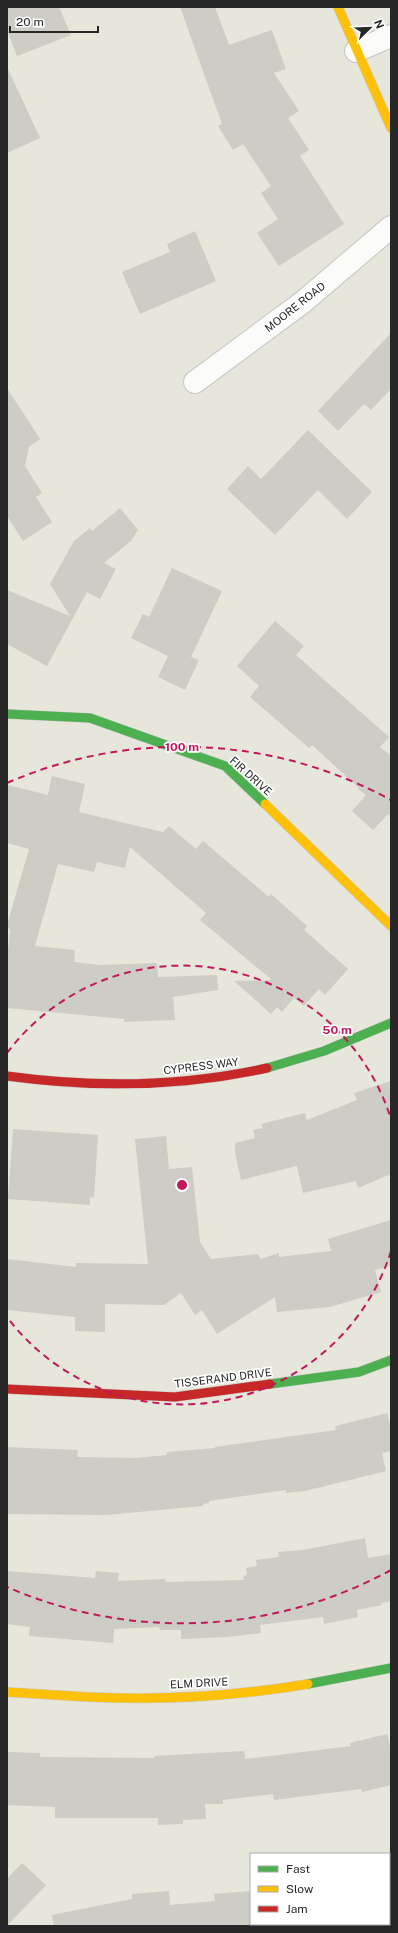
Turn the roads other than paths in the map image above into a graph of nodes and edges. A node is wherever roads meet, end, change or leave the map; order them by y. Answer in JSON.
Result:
{"nodes":[{"id":1,"x":338,"y":7,"type":"edge"},
{"id":2,"x":391,"y":36,"type":"edge"},
{"id":3,"x":356,"y":51,"type":"junction"},
{"id":4,"x":391,"y":128,"type":"edge"},
{"id":5,"x":391,"y":227,"type":"edge"},
{"id":6,"x":195,"y":382,"type":"dead end"},
{"id":7,"x":7,"y":714,"type":"edge"},
{"id":8,"x":391,"y":926,"type":"edge"},
{"id":9,"x":391,"y":1023,"type":"edge"},
{"id":10,"x":7,"y":1076,"type":"edge"},
{"id":11,"x":391,"y":1360,"type":"edge"},
{"id":12,"x":7,"y":1388,"type":"edge"},
{"id":13,"x":391,"y":1668,"type":"edge"},
{"id":14,"x":7,"y":1692,"type":"edge"}],
"edges":[{"from":1,"to":3,"type":"street"},
{"from":2,"to":3,"type":"street"},
{"from":3,"to":4,"type":"street"},
{"from":5,"to":6,"type":"street","name":"MOORE ROAD"},
{"from":7,"to":8,"type":"street","name":"FIR DRIVE"},
{"from":9,"to":10,"type":"street","name":"CYPRESS WAY"},
{"from":11,"to":12,"type":"street","name":"TISSERAND DRIVE"},
{"from":13,"to":14,"type":"street","name":"ELM DRIVE"}]}
